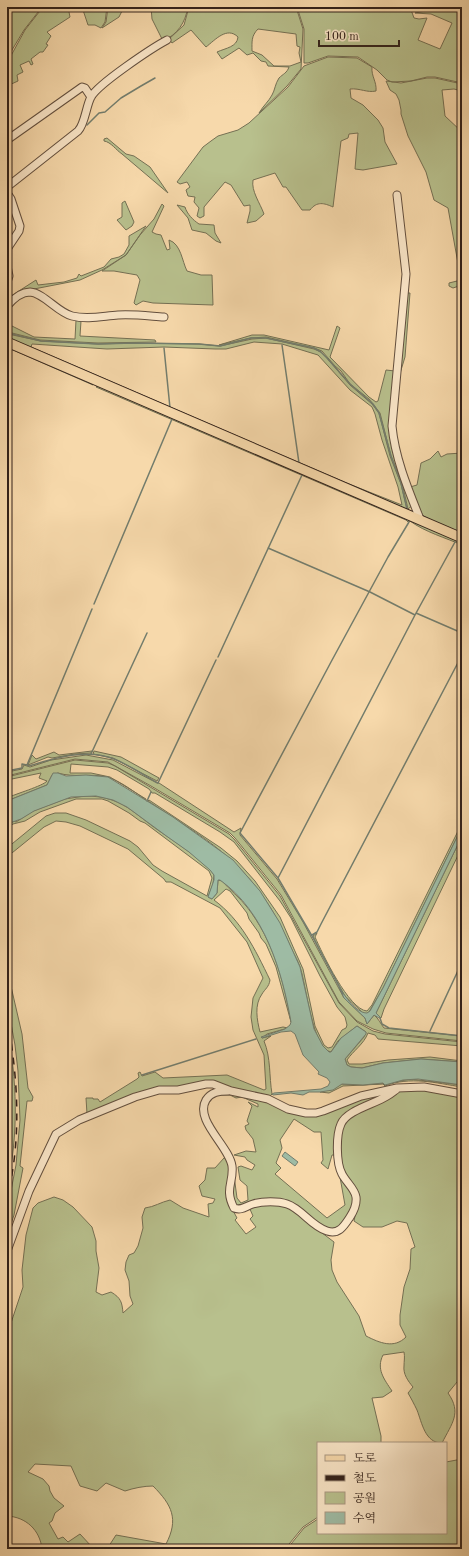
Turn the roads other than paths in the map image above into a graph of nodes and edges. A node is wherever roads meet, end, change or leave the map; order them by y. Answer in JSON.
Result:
{"nodes":[{"id":1,"x":167,"y":40,"type":"dead end"},
{"id":2,"x":91,"y":97,"type":"junction"},
{"id":3,"x":7,"y":140,"type":"edge"},
{"id":4,"x":7,"y":187,"type":"edge"},
{"id":5,"x":7,"y":193,"type":"edge"},
{"id":6,"x":398,"y":196,"type":"dead end"},
{"id":7,"x":7,"y":249,"type":"edge"},
{"id":8,"x":7,"y":266,"type":"edge"},
{"id":9,"x":7,"y":282,"type":"edge"},
{"id":10,"x":7,"y":306,"type":"edge"},
{"id":11,"x":164,"y":317,"type":"dead end"},
{"id":12,"x":7,"y":342,"type":"edge"},
{"id":13,"x":420,"y":519,"type":"junction"},
{"id":14,"x":462,"y":538,"type":"edge"},
{"id":15,"x":397,"y":1088,"type":"junction"},
{"id":16,"x":231,"y":1092,"type":"junction"},
{"id":17,"x":462,"y":1094,"type":"edge"},
{"id":18,"x":7,"y":1251,"type":"edge"}],
"edges":[{"from":1,"to":2,"type":"street"},
{"from":2,"to":3,"type":"street"},
{"from":2,"to":4,"type":"street"},
{"from":5,"to":7,"type":"street"},
{"from":6,"to":13,"type":"street"},
{"from":8,"to":9,"type":"street"},
{"from":10,"to":11,"type":"street"},
{"from":12,"to":13,"type":"main road"},
{"from":13,"to":14,"type":"main road"},
{"from":15,"to":16,"type":"street"},
{"from":15,"to":16,"type":"street"},
{"from":15,"to":17,"type":"street"},
{"from":16,"to":18,"type":"street"}]}
